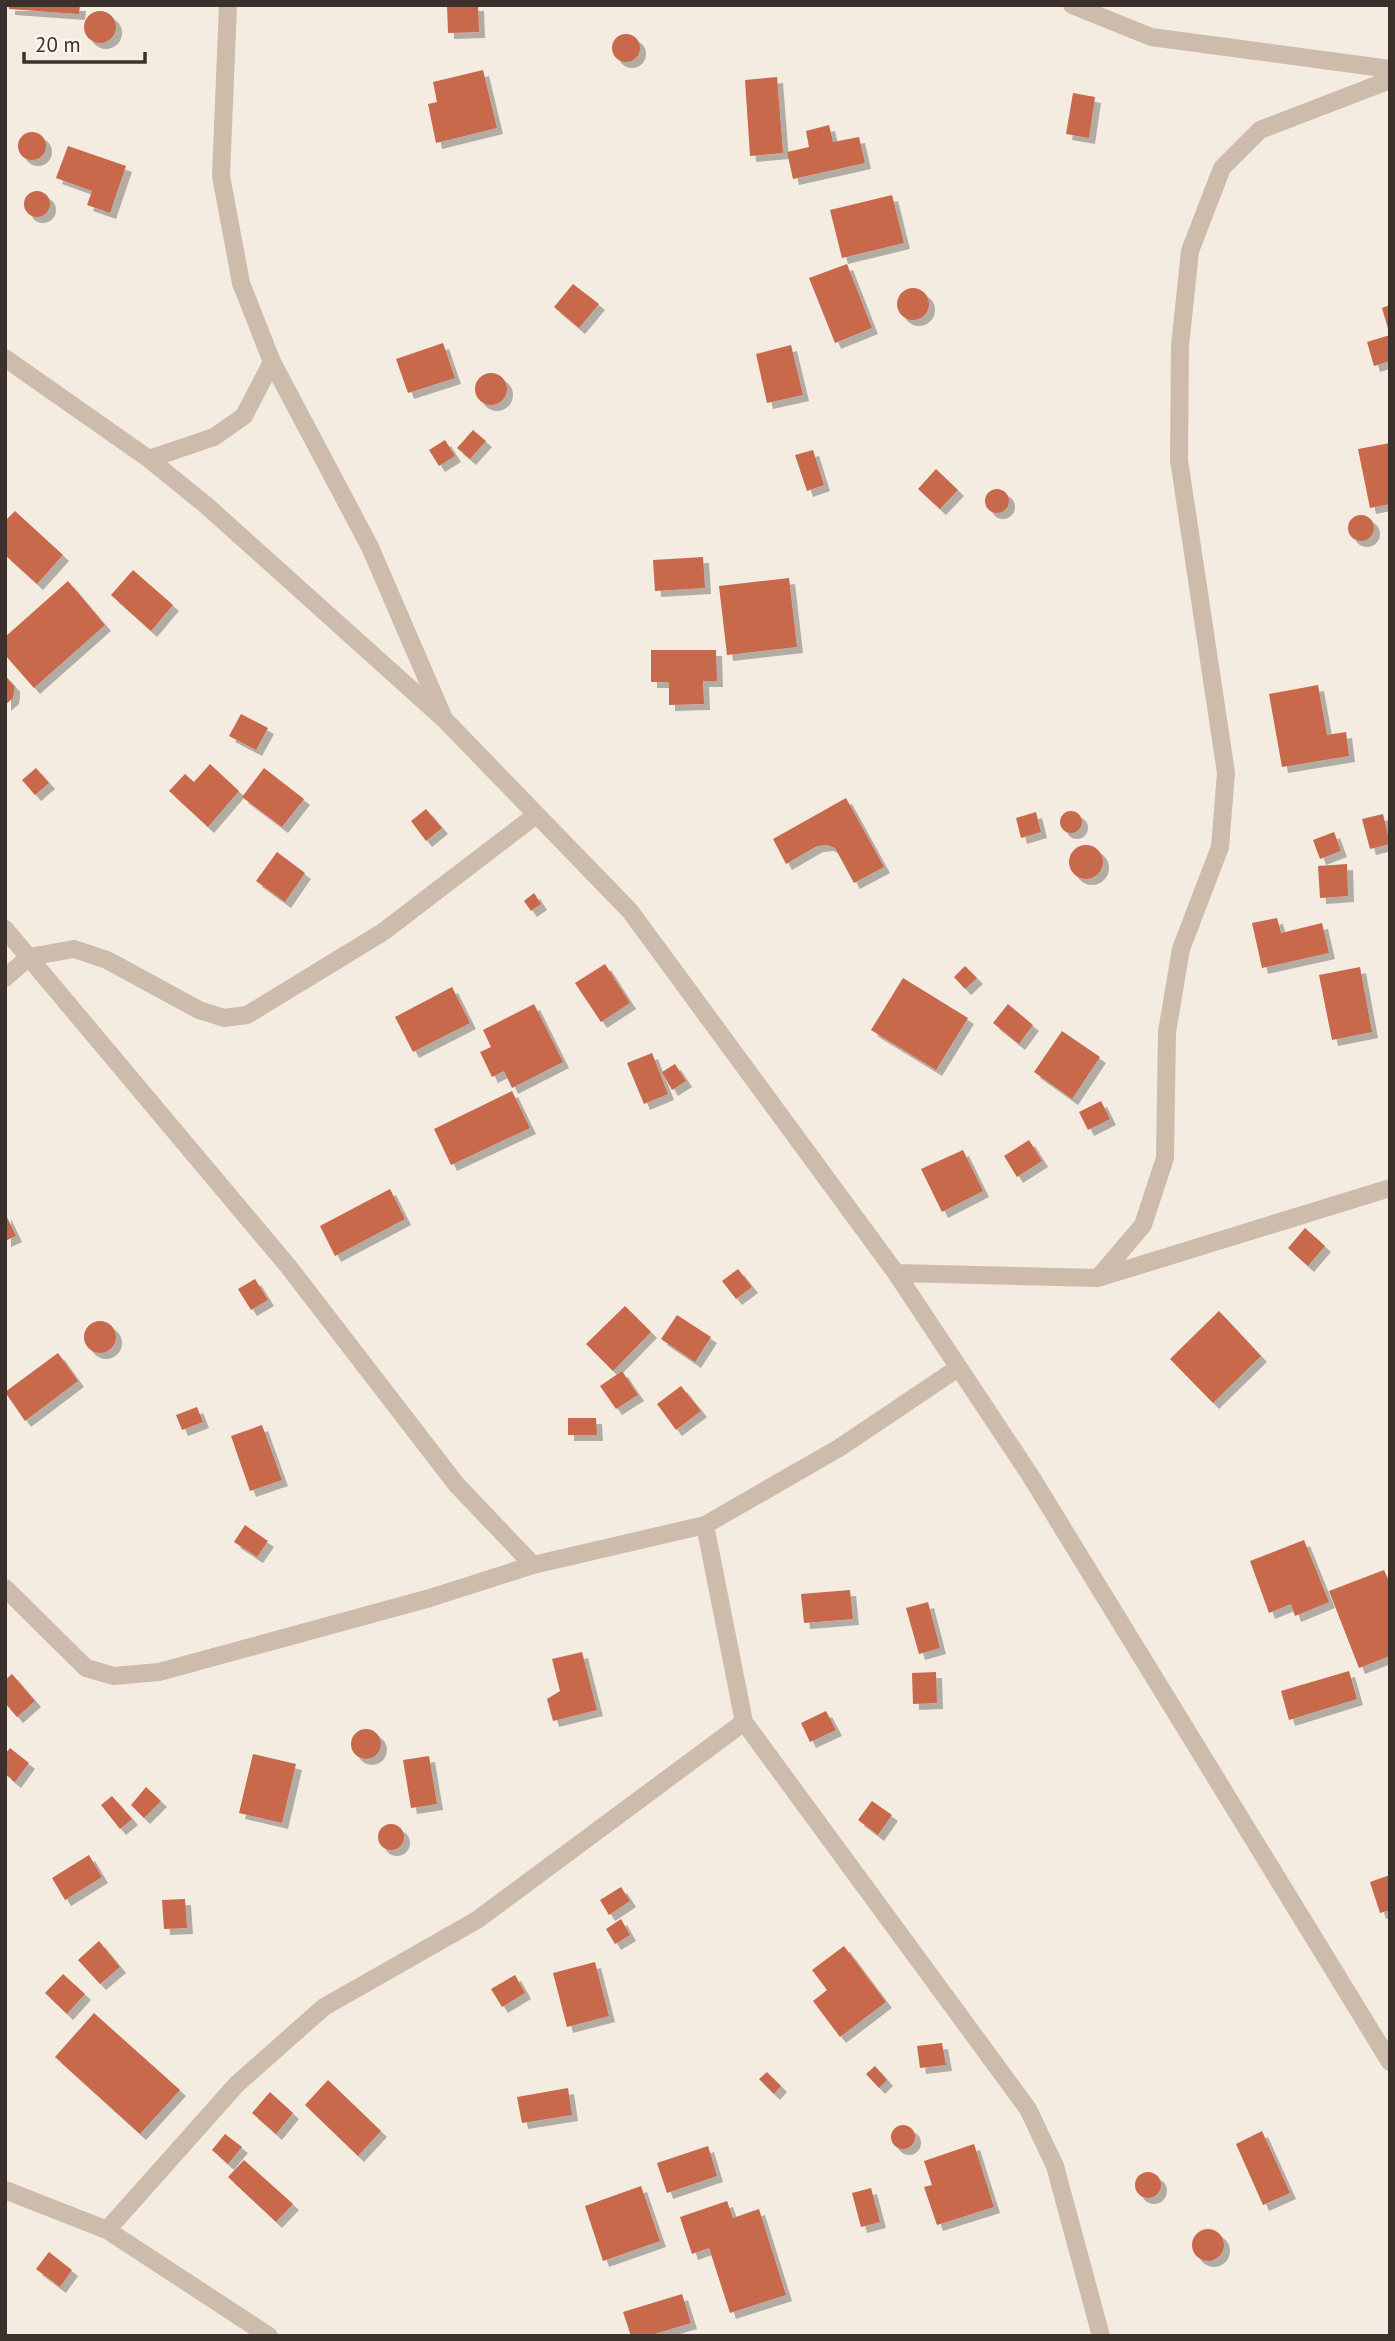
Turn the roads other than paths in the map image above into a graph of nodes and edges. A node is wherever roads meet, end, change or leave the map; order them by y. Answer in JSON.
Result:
{"nodes":[{"id":1,"x":229,"y":5,"type":"edge"},
{"id":2,"x":1072,"y":5,"type":"edge"},
{"id":3,"x":1390,"y":69,"type":"edge"},
{"id":4,"x":1390,"y":80,"type":"edge"},
{"id":5,"x":5,"y":358,"type":"edge"},
{"id":6,"x":272,"y":362,"type":"junction"},
{"id":7,"x":149,"y":459,"type":"junction"},
{"id":8,"x":444,"y":719,"type":"junction"},
{"id":9,"x":536,"y":816,"type":"junction"},
{"id":10,"x":5,"y":929,"type":"edge"},
{"id":11,"x":29,"y":957,"type":"junction"},
{"id":12,"x":5,"y":978,"type":"edge"},
{"id":13,"x":1390,"y":1188,"type":"edge"},
{"id":14,"x":897,"y":1273,"type":"junction"},
{"id":15,"x":1098,"y":1278,"type":"junction"},
{"id":16,"x":958,"y":1368,"type":"junction"},
{"id":17,"x":705,"y":1525,"type":"junction"},
{"id":18,"x":533,"y":1565,"type":"junction"},
{"id":19,"x":5,"y":1588,"type":"edge"},
{"id":20,"x":744,"y":1722,"type":"junction"},
{"id":21,"x":1390,"y":2062,"type":"edge"},
{"id":22,"x":5,"y":2190,"type":"edge"},
{"id":23,"x":107,"y":2230,"type":"junction"},
{"id":24,"x":269,"y":2336,"type":"edge"},
{"id":25,"x":1101,"y":2336,"type":"edge"}],
"edges":[{"from":1,"to":6,"type":"street"},
{"from":2,"to":3,"type":"street"},
{"from":4,"to":15,"type":"street"},
{"from":5,"to":7,"type":"street"},
{"from":6,"to":7,"type":"street"},
{"from":6,"to":8,"type":"street"},
{"from":7,"to":8,"type":"street"},
{"from":8,"to":9,"type":"street"},
{"from":9,"to":11,"type":"street"},
{"from":9,"to":14,"type":"street"},
{"from":10,"to":11,"type":"street"},
{"from":11,"to":12,"type":"street"},
{"from":11,"to":18,"type":"street"},
{"from":13,"to":15,"type":"street"},
{"from":14,"to":15,"type":"street"},
{"from":14,"to":16,"type":"street"},
{"from":16,"to":17,"type":"street"},
{"from":16,"to":21,"type":"street"},
{"from":17,"to":18,"type":"street"},
{"from":17,"to":20,"type":"street"},
{"from":18,"to":19,"type":"street"},
{"from":20,"to":23,"type":"street"},
{"from":20,"to":25,"type":"street"},
{"from":22,"to":23,"type":"street"},
{"from":23,"to":24,"type":"street"}]}
